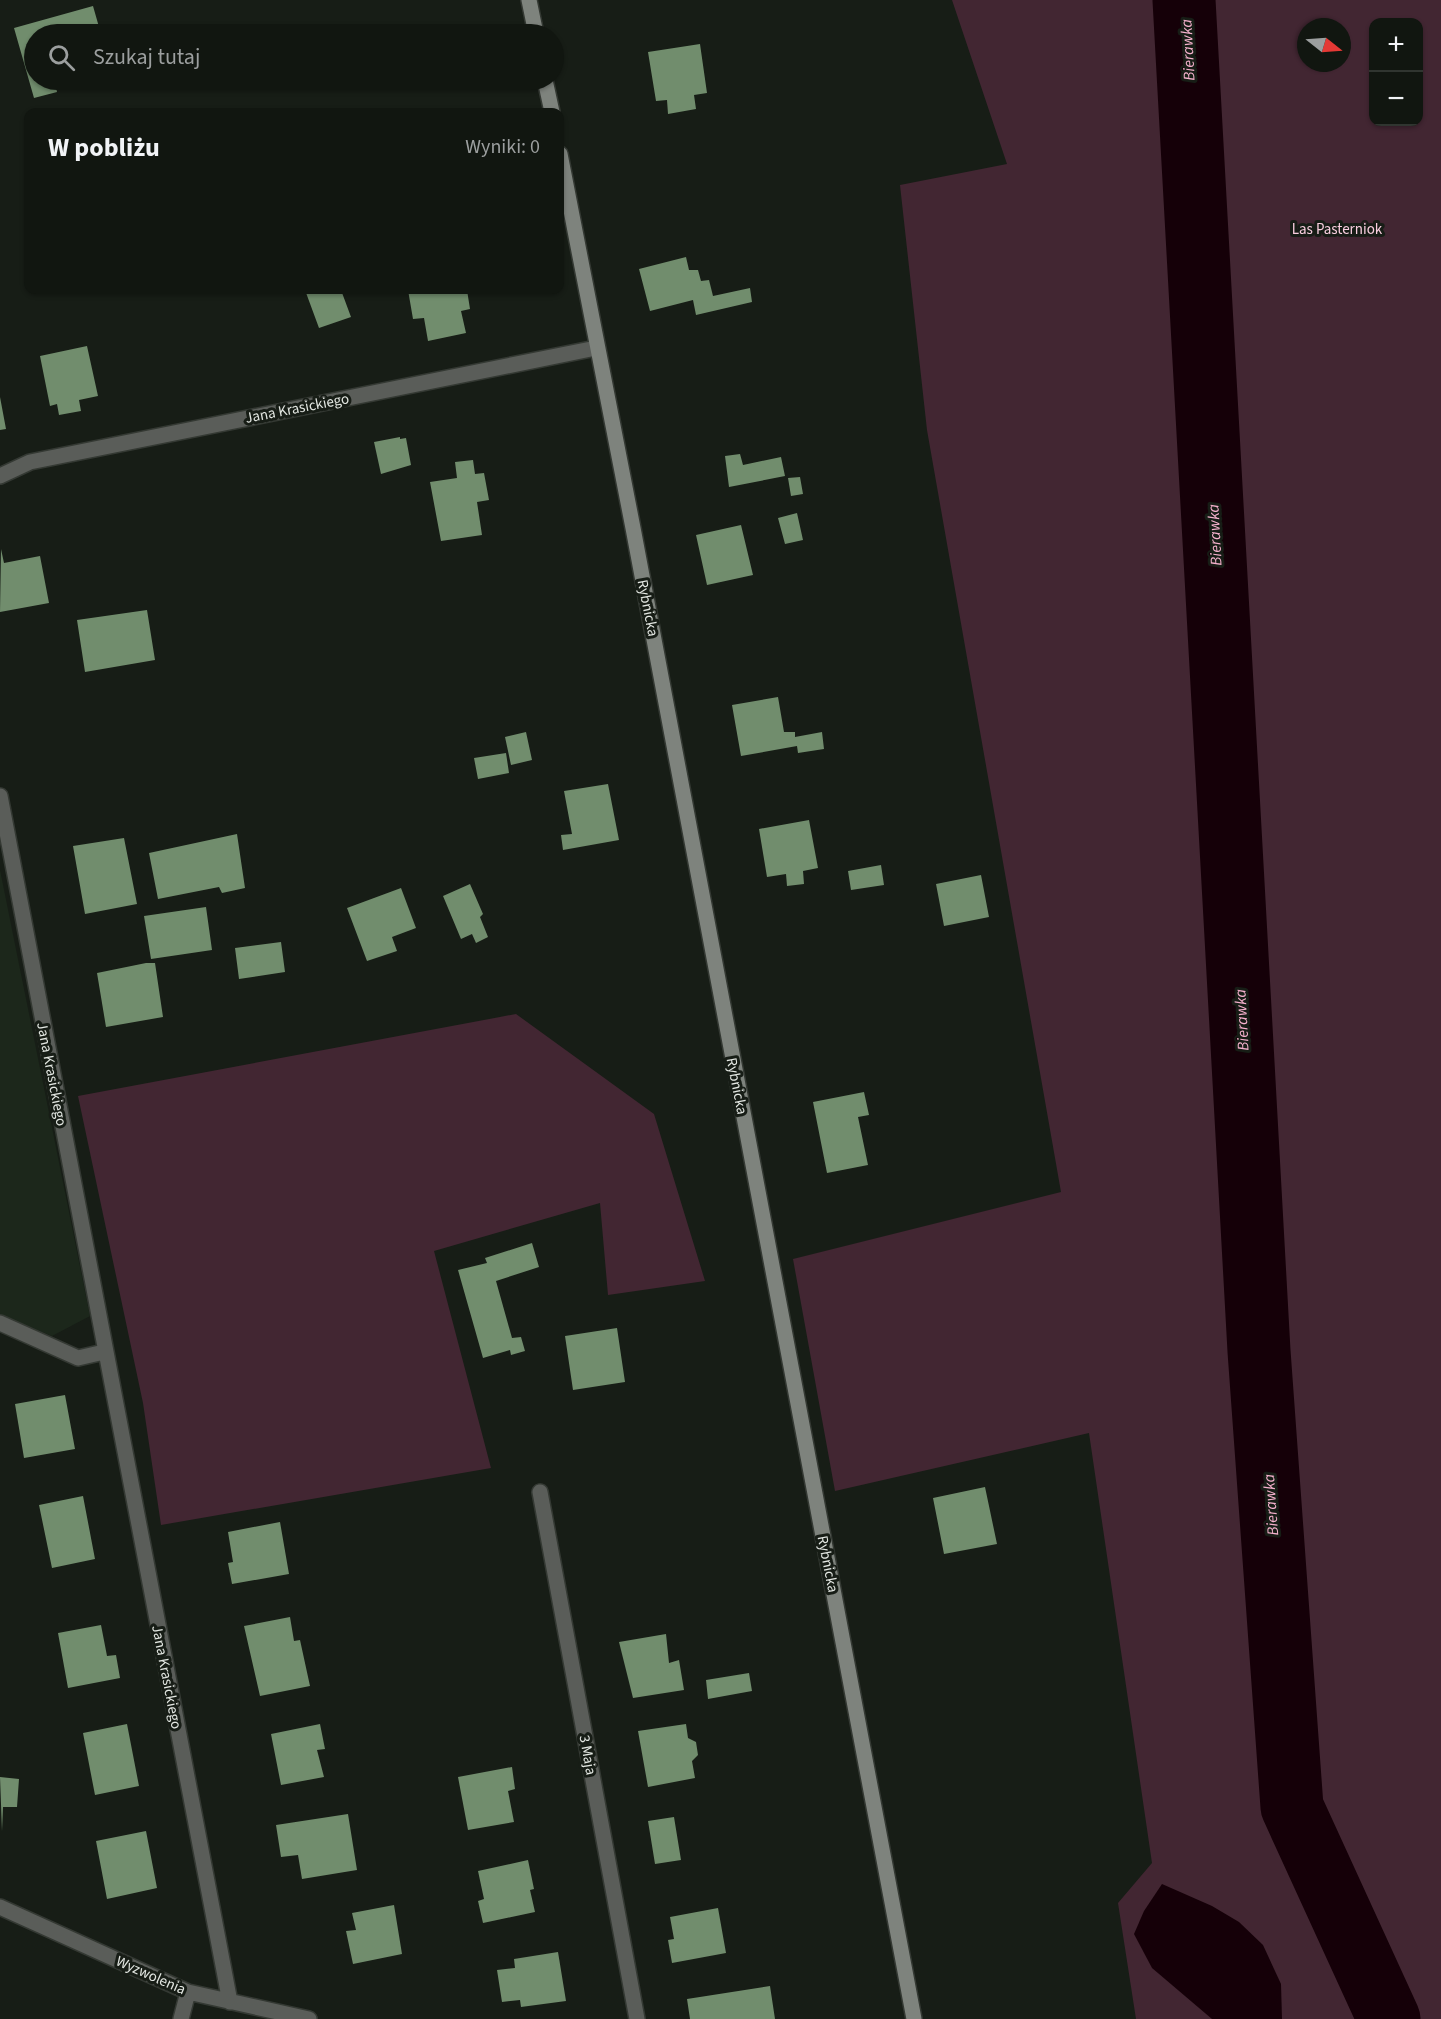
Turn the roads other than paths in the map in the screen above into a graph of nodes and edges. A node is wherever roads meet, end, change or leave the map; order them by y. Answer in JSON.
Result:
{"nodes":[{"id":1,"x":529,"y":0,"type":"edge"},
{"id":2,"x":534,"y":24,"type":"edge"},
{"id":3,"x":547,"y":90,"type":"edge"},
{"id":4,"x":551,"y":108,"type":"edge"},
{"id":5,"x":564,"y":175,"type":"edge"},
{"id":6,"x":596,"y":348,"type":"junction"},
{"id":7,"x":0,"y":476,"type":"edge"},
{"id":8,"x":0,"y":796,"type":"edge"},
{"id":9,"x":0,"y":1323,"type":"edge"},
{"id":10,"x":104,"y":1353,"type":"junction"},
{"id":11,"x":540,"y":1492,"type":"dead end"},
{"id":12,"x":0,"y":1907,"type":"edge"},
{"id":13,"x":188,"y":1992,"type":"junction"},
{"id":14,"x":230,"y":2002,"type":"junction"},
{"id":15,"x":181,"y":2019,"type":"edge"},
{"id":16,"x":309,"y":2019,"type":"edge"},
{"id":17,"x":637,"y":2019,"type":"edge"},
{"id":18,"x":914,"y":2019,"type":"edge"}],
"edges":[{"from":1,"to":2,"type":"main road"},
{"from":3,"to":4,"type":"main road"},
{"from":5,"to":6,"type":"main road","name":"Rybnicka"},
{"from":6,"to":7,"type":"street","name":"Jana Krasickiego"},
{"from":6,"to":18,"type":"main road","name":"Rybnicka"},
{"from":8,"to":10,"type":"street","name":"Jana Krasickiego"},
{"from":9,"to":10,"type":"street"},
{"from":10,"to":14,"type":"street","name":"Jana Krasickiego"},
{"from":11,"to":17,"type":"street","name":"3 Maja"},
{"from":12,"to":13,"type":"street","name":"Wyzwolenia"},
{"from":13,"to":14,"type":"street","name":"Wyzwolenia"},
{"from":13,"to":15,"type":"street"},
{"from":14,"to":16,"type":"street","name":"Wyzwolenia"}]}
